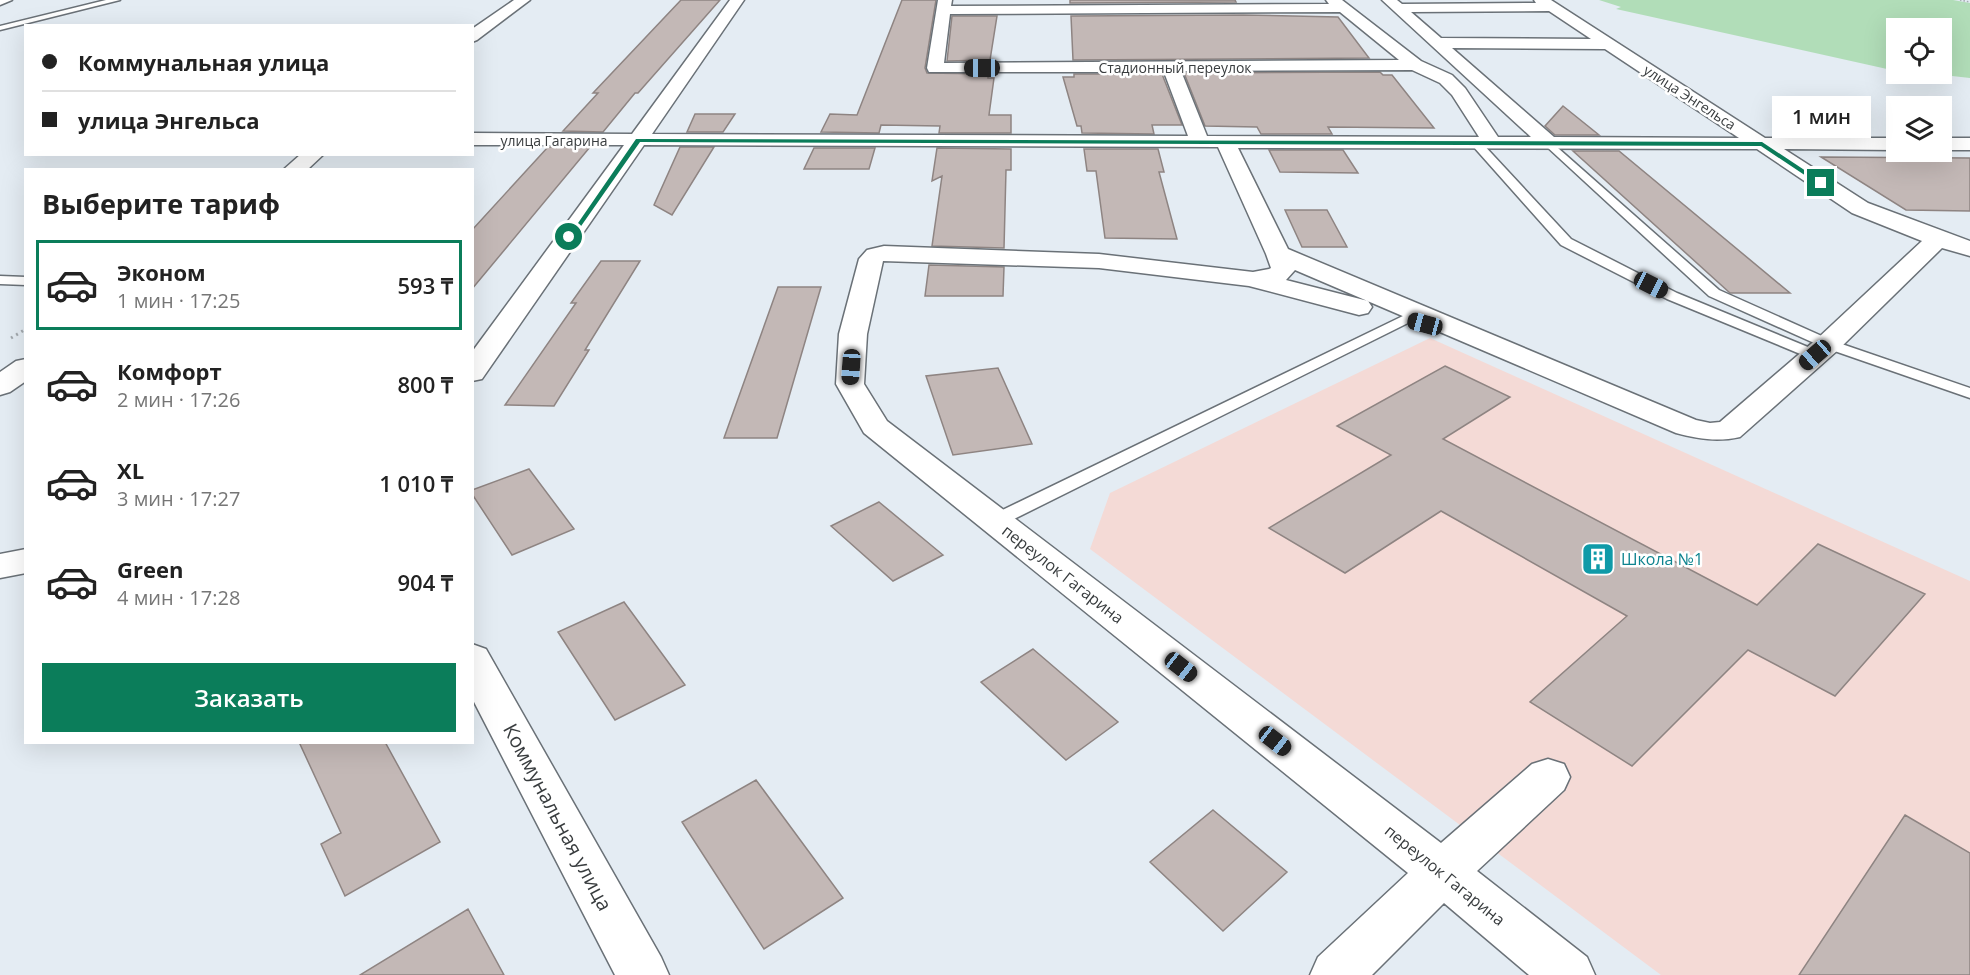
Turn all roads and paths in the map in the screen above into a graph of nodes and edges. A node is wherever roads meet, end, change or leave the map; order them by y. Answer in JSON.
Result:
{"nodes":[{"id":1,"x":8,"y":0,"type":"edge"},
{"id":2,"x":116,"y":0,"type":"edge"},
{"id":3,"x":523,"y":0,"type":"edge"},
{"id":4,"x":737,"y":0,"type":"edge"},
{"id":5,"x":1960,"y":0,"type":"edge"},
{"id":6,"x":1970,"y":2,"type":"edge"},
{"id":7,"x":0,"y":3,"type":"edge"},
{"id":8,"x":1547,"y":3,"type":"edge"},
{"id":9,"x":1338,"y":4,"type":"edge"},
{"id":10,"x":1394,"y":4,"type":"edge"},
{"id":11,"x":945,"y":5,"type":"edge"},
{"id":12,"x":0,"y":28,"type":"edge"},
{"id":13,"x":474,"y":36,"type":"edge"},
{"id":14,"x":1437,"y":43,"type":"junction"},
{"id":15,"x":1609,"y":44,"type":"junction"},
{"id":16,"x":1415,"y":65,"type":"junction"},
{"id":17,"x":1172,"y":67,"type":"junction"},
{"id":18,"x":474,"y":139,"type":"edge"},
{"id":19,"x":638,"y":140,"type":"junction"},
{"id":20,"x":1200,"y":143,"type":"junction"},
{"id":21,"x":1485,"y":143,"type":"junction"},
{"id":22,"x":1226,"y":144,"type":"junction"},
{"id":23,"x":1550,"y":144,"type":"junction"},
{"id":24,"x":1762,"y":144,"type":"junction"},
{"id":25,"x":1886,"y":144,"type":"edge"},
{"id":26,"x":1952,"y":144,"type":"edge"},
{"id":27,"x":1970,"y":144,"type":"edge"},
{"id":28,"x":311,"y":156,"type":"edge"},
{"id":29,"x":296,"y":168,"type":"edge"},
{"id":30,"x":1938,"y":239,"type":"junction"},
{"id":31,"x":1970,"y":249,"type":"edge"},
{"id":32,"x":1278,"y":254,"type":"junction"},
{"id":33,"x":1253,"y":279,"type":"junction"},
{"id":34,"x":0,"y":280,"type":"edge"},
{"id":35,"x":24,"y":281,"type":"edge"},
{"id":36,"x":1405,"y":319,"type":"junction"},
{"id":37,"x":1463,"y":334,"type":"junction"},
{"id":38,"x":1822,"y":349,"type":"junction"},
{"id":39,"x":24,"y":368,"type":"edge"},
{"id":40,"x":474,"y":370,"type":"edge"},
{"id":41,"x":0,"y":386,"type":"edge"},
{"id":42,"x":1970,"y":393,"type":"edge"},
{"id":43,"x":995,"y":521,"type":"junction"},
{"id":44,"x":24,"y":561,"type":"edge"},
{"id":45,"x":0,"y":566,"type":"edge"},
{"id":46,"x":474,"y":663,"type":"edge"},
{"id":47,"x":1548,"y":777,"type":"dead end"},
{"id":48,"x":1442,"y":872,"type":"junction"},
{"id":49,"x":643,"y":975,"type":"edge"},
{"id":50,"x":1336,"y":975,"type":"edge"},
{"id":51,"x":1569,"y":975,"type":"edge"}],
"edges":[{"from":1,"to":7,"type":"lane"},
{"from":2,"to":12,"type":"lane"},
{"from":3,"to":13,"type":"street"},
{"from":4,"to":19,"type":"street"},
{"from":5,"to":6,"type":"path"},
{"from":8,"to":10,"type":"street"},
{"from":8,"to":15,"type":"street","name":"улица Энгельса"},
{"from":9,"to":11,"type":"street"},
{"from":9,"to":16,"type":"street"},
{"from":10,"to":14,"type":"street"},
{"from":11,"to":17,"type":"street","name":"Стадионный переулок"},
{"from":14,"to":15,"type":"street"},
{"from":14,"to":23,"type":"street"},
{"from":15,"to":24,"type":"street","name":"улица Энгельса"},
{"from":16,"to":17,"type":"street","name":"Стадионный переулок"},
{"from":16,"to":21,"type":"street"},
{"from":17,"to":20,"type":"street"},
{"from":18,"to":19,"type":"street","name":"улица Гагарина"},
{"from":19,"to":20,"type":"street","name":"улица Гагарина"},
{"from":19,"to":40,"type":"street"},
{"from":20,"to":22,"type":"street","name":"улица Гагарина"},
{"from":21,"to":22,"type":"street","name":"улица Гагарина"},
{"from":21,"to":23,"type":"street","name":"улица Гагарина"},
{"from":21,"to":38,"type":"lane"},
{"from":22,"to":32,"type":"street"},
{"from":23,"to":24,"type":"street","name":"улица Гагарина"},
{"from":23,"to":38,"type":"lane"},
{"from":24,"to":25,"type":"street","name":"улица Гагарина"},
{"from":24,"to":30,"type":"street","name":"улица Энгельса"},
{"from":26,"to":27,"type":"street"},
{"from":28,"to":29,"type":"street"},
{"from":30,"to":31,"type":"street","name":"улица Энгельса"},
{"from":30,"to":38,"type":"street"},
{"from":32,"to":33,"type":"street"},
{"from":32,"to":37,"type":"street"},
{"from":33,"to":36,"type":"street"},
{"from":33,"to":43,"type":"street","name":"переулок Гагарина"},
{"from":34,"to":35,"type":"lane"},
{"from":36,"to":37,"type":"street"},
{"from":36,"to":43,"type":"lane"},
{"from":37,"to":38,"type":"street"},
{"from":38,"to":42,"type":"lane"},
{"from":39,"to":41,"type":"street"},
{"from":43,"to":48,"type":"street","name":"переулок Гагарина"},
{"from":44,"to":45,"type":"street"},
{"from":46,"to":49,"type":"street","name":"Коммунальная улица"},
{"from":47,"to":48,"type":"street"},
{"from":48,"to":50,"type":"street"},
{"from":48,"to":51,"type":"street","name":"переулок Гагарина"}]}
